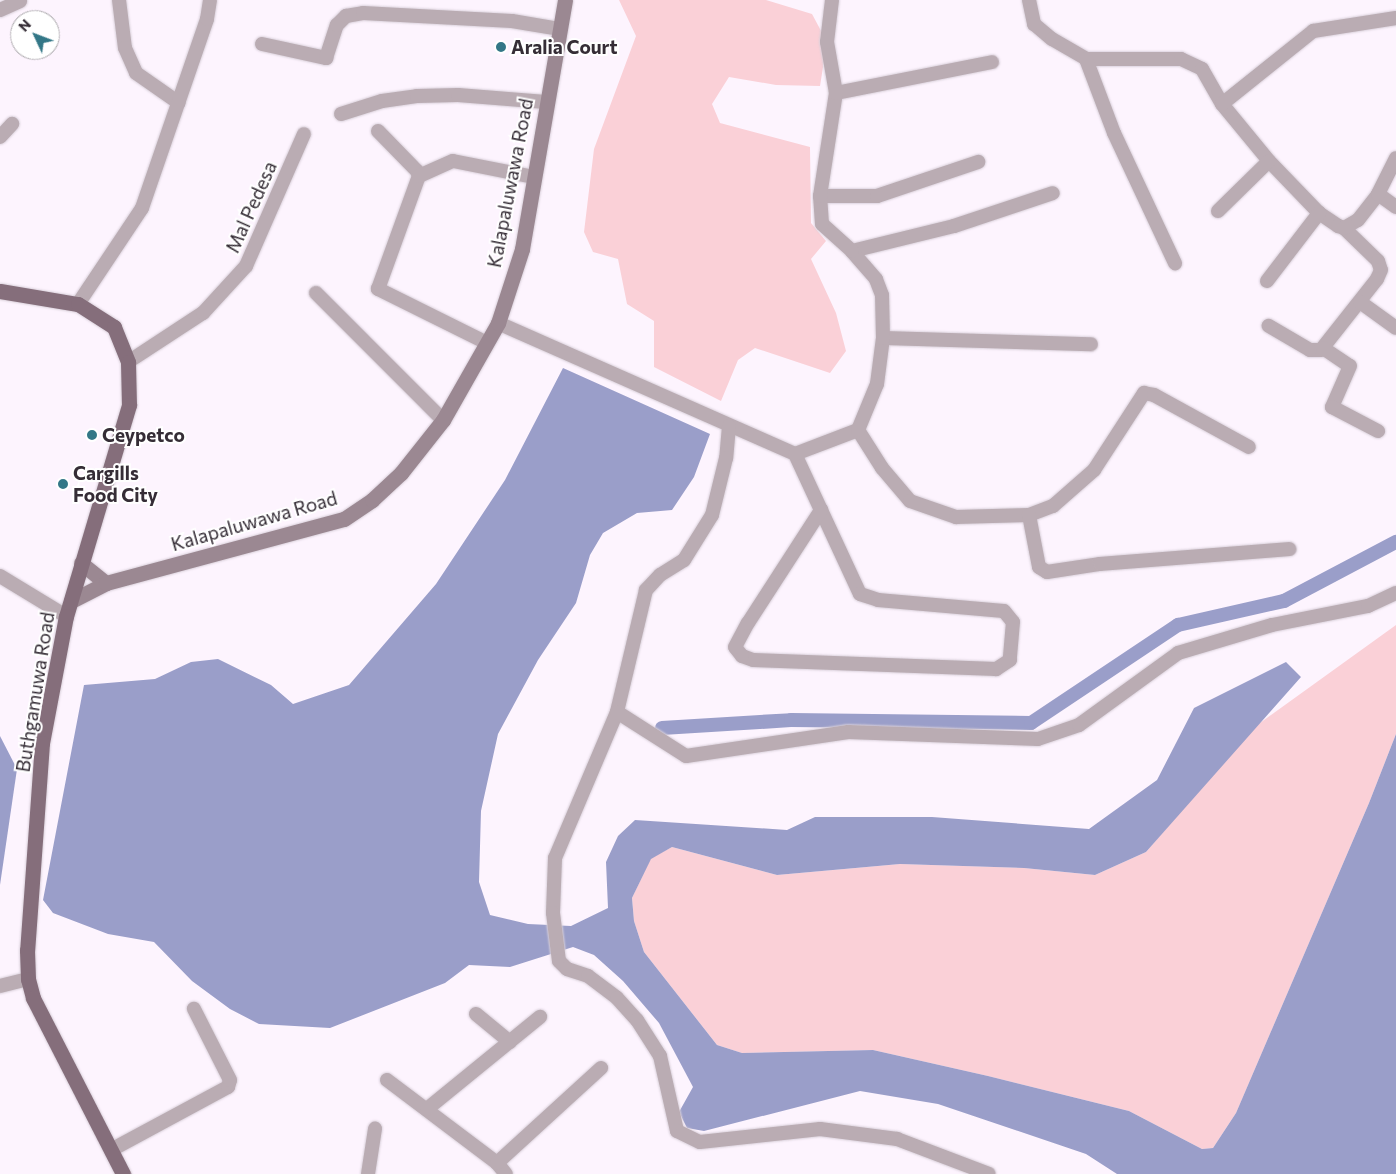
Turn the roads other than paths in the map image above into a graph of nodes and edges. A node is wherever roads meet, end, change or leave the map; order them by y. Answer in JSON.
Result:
{"nodes":[{"id":1,"x":119,"y":0,"type":"edge"},
{"id":2,"x":210,"y":0,"type":"edge"},
{"id":3,"x":564,"y":0,"type":"edge"},
{"id":4,"x":832,"y":0,"type":"edge"},
{"id":5,"x":1030,"y":0,"type":"edge"},
{"id":6,"x":20,"y":1,"type":"edge"},
{"id":7,"x":0,"y":10,"type":"edge"},
{"id":8,"x":1396,"y":18,"type":"edge"},
{"id":9,"x":560,"y":29,"type":"junction"},
{"id":10,"x":262,"y":44,"type":"dead end"},
{"id":11,"x":1086,"y":59,"type":"junction"},
{"id":12,"x":992,"y":62,"type":"dead end"},
{"id":13,"x":836,"y":93,"type":"junction"},
{"id":14,"x":546,"y":102,"type":"junction"},
{"id":15,"x":179,"y":103,"type":"junction"},
{"id":16,"x":1222,"y":104,"type":"junction"},
{"id":17,"x":341,"y":114,"type":"dead end"},
{"id":18,"x":12,"y":124,"type":"dead end"},
{"id":19,"x":378,"y":131,"type":"dead end"},
{"id":20,"x":304,"y":134,"type":"dead end"},
{"id":21,"x":0,"y":137,"type":"edge"},
{"id":22,"x":1396,"y":158,"type":"edge"},
{"id":23,"x":1269,"y":161,"type":"junction"},
{"id":24,"x":978,"y":162,"type":"dead end"},
{"id":25,"x":419,"y":176,"type":"junction"},
{"id":26,"x":534,"y":177,"type":"junction"},
{"id":27,"x":1053,"y":193,"type":"dead end"},
{"id":28,"x":1378,"y":194,"type":"junction"},
{"id":29,"x":820,"y":196,"type":"junction"},
{"id":30,"x":1396,"y":207,"type":"edge"},
{"id":31,"x":1218,"y":211,"type":"dead end"},
{"id":32,"x":1319,"y":213,"type":"junction"},
{"id":33,"x":1344,"y":228,"type":"junction"},
{"id":34,"x":852,"y":251,"type":"junction"},
{"id":35,"x":1175,"y":263,"type":"dead end"},
{"id":36,"x":1267,"y":282,"type":"dead end"},
{"id":37,"x":0,"y":291,"type":"edge"},
{"id":38,"x":316,"y":293,"type":"dead end"},
{"id":39,"x":1360,"y":302,"type":"junction"},
{"id":40,"x":78,"y":304,"type":"junction"},
{"id":41,"x":498,"y":323,"type":"junction"},
{"id":42,"x":1269,"y":326,"type":"dead end"},
{"id":43,"x":1396,"y":328,"type":"edge"},
{"id":44,"x":883,"y":338,"type":"junction"},
{"id":45,"x":487,"y":343,"type":"junction"},
{"id":46,"x":1091,"y":344,"type":"dead end"},
{"id":47,"x":1323,"y":348,"type":"junction"},
{"id":48,"x":128,"y":362,"type":"junction"},
{"id":49,"x":443,"y":420,"type":"junction"},
{"id":50,"x":729,"y":426,"type":"junction"},
{"id":51,"x":858,"y":430,"type":"junction"},
{"id":52,"x":1378,"y":431,"type":"dead end"},
{"id":53,"x":1249,"y":447,"type":"dead end"},
{"id":54,"x":796,"y":454,"type":"junction"},
{"id":55,"x":821,"y":510,"type":"junction"},
{"id":56,"x":1029,"y":515,"type":"junction"},
{"id":57,"x":1289,"y":548,"type":"dead end"},
{"id":58,"x":81,"y":563,"type":"junction"},
{"id":59,"x":0,"y":576,"type":"edge"},
{"id":60,"x":106,"y":583,"type":"junction"},
{"id":61,"x":1396,"y":593,"type":"edge"},
{"id":62,"x":71,"y":601,"type":"junction"},
{"id":63,"x":66,"y":616,"type":"junction"},
{"id":64,"x":617,"y":712,"type":"junction"},
{"id":65,"x":28,"y":979,"type":"junction"},
{"id":66,"x":0,"y":986,"type":"edge"},
{"id":67,"x":194,"y":1009,"type":"dead end"},
{"id":68,"x":476,"y":1014,"type":"dead end"},
{"id":69,"x":540,"y":1017,"type":"dead end"},
{"id":70,"x":510,"y":1042,"type":"junction"},
{"id":71,"x":601,"y":1068,"type":"dead end"},
{"id":72,"x":387,"y":1080,"type":"dead end"},
{"id":73,"x":427,"y":1110,"type":"junction"},
{"id":74,"x":375,"y":1129,"type":"dead end"},
{"id":75,"x":110,"y":1150,"type":"junction"},
{"id":76,"x":502,"y":1168,"type":"edge"},
{"id":77,"x":123,"y":1174,"type":"edge"},
{"id":78,"x":368,"y":1174,"type":"edge"},
{"id":79,"x":989,"y":1174,"type":"edge"}],
"edges":[{"from":1,"to":15,"type":"street"},
{"from":2,"to":15,"type":"street"},
{"from":3,"to":9,"type":"street","name":"Kalapaluwawa Road"},
{"from":4,"to":13,"type":"street"},
{"from":5,"to":11,"type":"street"},
{"from":6,"to":7,"type":"street"},
{"from":8,"to":16,"type":"street"},
{"from":9,"to":10,"type":"street"},
{"from":9,"to":14,"type":"street","name":"Kalapaluwawa Road"},
{"from":11,"to":16,"type":"street"},
{"from":11,"to":35,"type":"street"},
{"from":12,"to":13,"type":"street"},
{"from":13,"to":29,"type":"street"},
{"from":14,"to":17,"type":"street"},
{"from":14,"to":26,"type":"street","name":"Kalapaluwawa Road"},
{"from":15,"to":40,"type":"street"},
{"from":16,"to":23,"type":"street"},
{"from":18,"to":21,"type":"street"},
{"from":19,"to":25,"type":"street"},
{"from":20,"to":48,"type":"street","name":"Mal Pedesa"},
{"from":22,"to":28,"type":"street"},
{"from":23,"to":31,"type":"street"},
{"from":23,"to":32,"type":"street"},
{"from":24,"to":29,"type":"street"},
{"from":25,"to":26,"type":"street"},
{"from":25,"to":45,"type":"street"},
{"from":26,"to":41,"type":"street","name":"Kalapaluwawa Road"},
{"from":27,"to":34,"type":"street"},
{"from":28,"to":30,"type":"street"},
{"from":28,"to":33,"type":"street"},
{"from":29,"to":34,"type":"street"},
{"from":32,"to":33,"type":"street"},
{"from":32,"to":36,"type":"street"},
{"from":33,"to":39,"type":"street"},
{"from":34,"to":44,"type":"street"},
{"from":37,"to":40,"type":"main road","name":"Buthgamuwa Road"},
{"from":38,"to":49,"type":"street"},
{"from":39,"to":43,"type":"street"},
{"from":39,"to":47,"type":"street"},
{"from":40,"to":48,"type":"main road","name":"Buthgamuwa Road"},
{"from":41,"to":45,"type":"street","name":"Kalapaluwawa Road"},
{"from":41,"to":50,"type":"street"},
{"from":42,"to":47,"type":"street"},
{"from":44,"to":46,"type":"street"},
{"from":44,"to":51,"type":"street"},
{"from":45,"to":49,"type":"street","name":"Kalapaluwawa Road"},
{"from":47,"to":52,"type":"street"},
{"from":48,"to":58,"type":"main road","name":"Buthgamuwa Road"},
{"from":49,"to":60,"type":"street","name":"Kalapaluwawa Road"},
{"from":50,"to":54,"type":"street"},
{"from":50,"to":64,"type":"street"},
{"from":51,"to":54,"type":"street"},
{"from":51,"to":56,"type":"street"},
{"from":53,"to":56,"type":"street"},
{"from":54,"to":55,"type":"street"},
{"from":55,"to":55,"type":"street"},
{"from":56,"to":57,"type":"street"},
{"from":58,"to":60,"type":"street"},
{"from":58,"to":62,"type":"main road","name":"Buthgamuwa Road"},
{"from":59,"to":63,"type":"street"},
{"from":60,"to":62,"type":"street","name":"Kalapaluwawa Road"},
{"from":61,"to":64,"type":"street"},
{"from":62,"to":63,"type":"main road","name":"Buthgamuwa Road"},
{"from":63,"to":65,"type":"main road","name":"Buthgamuwa Road"},
{"from":64,"to":79,"type":"street"},
{"from":65,"to":66,"type":"street"},
{"from":65,"to":75,"type":"main road","name":"Buthgamuwa Road"},
{"from":67,"to":75,"type":"street"},
{"from":68,"to":70,"type":"street"},
{"from":69,"to":70,"type":"street"},
{"from":70,"to":73,"type":"street"},
{"from":71,"to":76,"type":"street"},
{"from":72,"to":73,"type":"street"},
{"from":73,"to":76,"type":"street"},
{"from":74,"to":78,"type":"street"},
{"from":75,"to":77,"type":"main road","name":"Buthgamuwa Road"}]}
